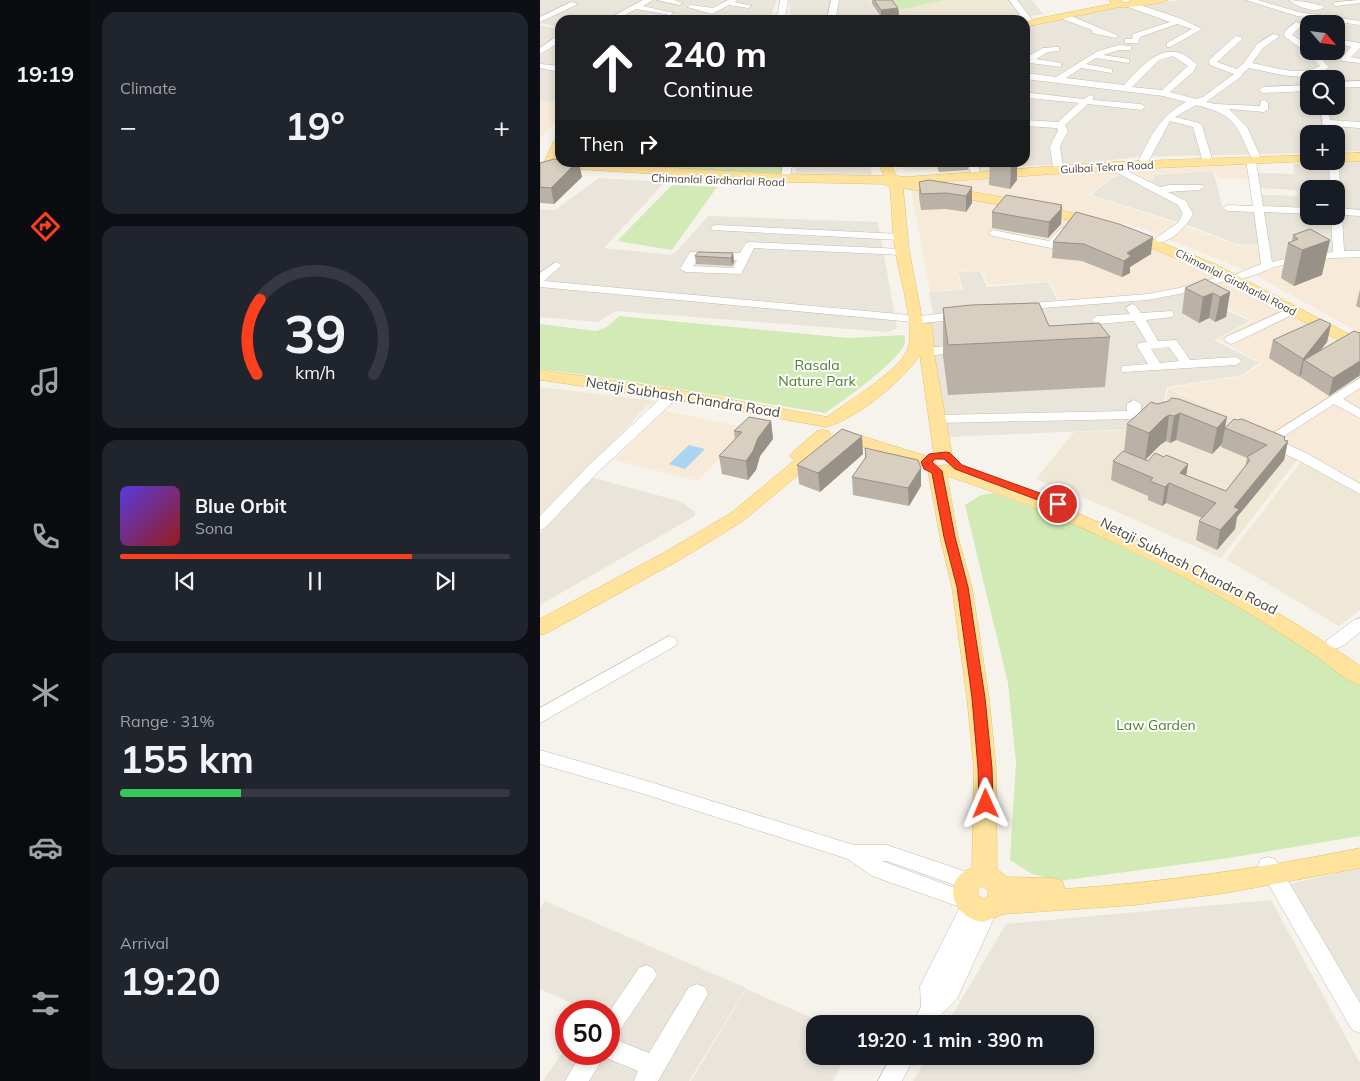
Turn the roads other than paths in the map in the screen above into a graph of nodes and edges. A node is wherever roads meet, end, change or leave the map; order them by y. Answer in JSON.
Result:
{"nodes":[{"id":1,"x":649,"y":0,"type":"edge"},
{"id":2,"x":661,"y":0,"type":"edge"},
{"id":3,"x":784,"y":0,"type":"edge"},
{"id":4,"x":788,"y":0,"type":"edge"},
{"id":5,"x":835,"y":0,"type":"edge"},
{"id":6,"x":1013,"y":0,"type":"edge"},
{"id":7,"x":1149,"y":0,"type":"edge"},
{"id":8,"x":1163,"y":0,"type":"edge"},
{"id":9,"x":1250,"y":0,"type":"edge"},
{"id":10,"x":1293,"y":0,"type":"edge"},
{"id":11,"x":1360,"y":1,"type":"edge"},
{"id":12,"x":731,"y":2,"type":"edge"},
{"id":13,"x":1134,"y":2,"type":"edge"},
{"id":14,"x":1341,"y":2,"type":"edge"},
{"id":15,"x":679,"y":3,"type":"dead end"},
{"id":16,"x":1116,"y":3,"type":"edge"},
{"id":17,"x":574,"y":4,"type":"dead end"},
{"id":18,"x":748,"y":6,"type":"dead end"},
{"id":19,"x":635,"y":7,"type":"junction"},
{"id":20,"x":691,"y":7,"type":"dead end"},
{"id":21,"x":1321,"y":7,"type":"dead end"},
{"id":22,"x":1360,"y":10,"type":"edge"},
{"id":23,"x":620,"y":15,"type":"edge"},
{"id":24,"x":669,"y":15,"type":"edge"},
{"id":25,"x":781,"y":15,"type":"edge"},
{"id":26,"x":786,"y":15,"type":"edge"},
{"id":27,"x":832,"y":15,"type":"edge"},
{"id":28,"x":1022,"y":15,"type":"edge"},
{"id":29,"x":1301,"y":15,"type":"edge"},
{"id":30,"x":1063,"y":16,"type":"junction"},
{"id":31,"x":1300,"y":16,"type":"edge"},
{"id":32,"x":540,"y":20,"type":"edge"},
{"id":33,"x":1030,"y":21,"type":"edge"},
{"id":34,"x":1030,"y":21,"type":"edge"},
{"id":35,"x":1179,"y":21,"type":"junction"},
{"id":36,"x":1345,"y":21,"type":"edge"},
{"id":37,"x":1360,"y":23,"type":"edge"},
{"id":38,"x":1300,"y":24,"type":"edge"},
{"id":39,"x":1300,"y":27,"type":"edge"},
{"id":40,"x":1115,"y":36,"type":"dead end"},
{"id":41,"x":1276,"y":36,"type":"dead end"},
{"id":42,"x":1240,"y":38,"type":"dead end"},
{"id":43,"x":555,"y":41,"type":"edge"},
{"id":44,"x":1300,"y":42,"type":"edge"},
{"id":45,"x":540,"y":43,"type":"edge"},
{"id":46,"x":1345,"y":43,"type":"edge"},
{"id":47,"x":551,"y":44,"type":"junction"},
{"id":48,"x":1170,"y":45,"type":"dead end"},
{"id":49,"x":1359,"y":46,"type":"edge"},
{"id":50,"x":1056,"y":49,"type":"dead end"},
{"id":51,"x":540,"y":52,"type":"edge"},
{"id":52,"x":1096,"y":56,"type":"junction"},
{"id":53,"x":1030,"y":59,"type":"edge"},
{"id":54,"x":1318,"y":60,"type":"edge"},
{"id":55,"x":1030,"y":61,"type":"edge"},
{"id":56,"x":1360,"y":61,"type":"edge"},
{"id":57,"x":1126,"y":62,"type":"dead end"},
{"id":58,"x":1247,"y":64,"type":"junction"},
{"id":59,"x":1058,"y":65,"type":"dead end"},
{"id":60,"x":540,"y":66,"type":"edge"},
{"id":61,"x":1081,"y":66,"type":"junction"},
{"id":62,"x":555,"y":68,"type":"edge"},
{"id":63,"x":1109,"y":71,"type":"dead end"},
{"id":64,"x":1238,"y":72,"type":"junction"},
{"id":65,"x":1030,"y":77,"type":"edge"},
{"id":66,"x":1043,"y":78,"type":"junction"},
{"id":67,"x":1058,"y":80,"type":"junction"},
{"id":68,"x":1360,"y":84,"type":"edge"},
{"id":69,"x":1345,"y":85,"type":"edge"},
{"id":70,"x":1099,"y":86,"type":"junction"},
{"id":71,"x":1126,"y":88,"type":"junction"},
{"id":72,"x":1300,"y":88,"type":"edge"},
{"id":73,"x":1263,"y":90,"type":"dead end"},
{"id":74,"x":1164,"y":93,"type":"junction"},
{"id":75,"x":1031,"y":96,"type":"joint"},
{"id":76,"x":1088,"y":101,"type":"junction"},
{"id":77,"x":1199,"y":102,"type":"junction"},
{"id":78,"x":1211,"y":106,"type":"junction"},
{"id":79,"x":1141,"y":107,"type":"dead end"},
{"id":80,"x":1326,"y":115,"type":"edge"},
{"id":81,"x":1168,"y":118,"type":"junction"},
{"id":82,"x":1265,"y":120,"type":"dead end"},
{"id":83,"x":1030,"y":123,"type":"edge"},
{"id":84,"x":1327,"y":123,"type":"joint"},
{"id":85,"x":1360,"y":125,"type":"edge"},
{"id":86,"x":1060,"y":126,"type":"junction"},
{"id":87,"x":555,"y":138,"type":"edge"},
{"id":88,"x":555,"y":148,"type":"edge"},
{"id":89,"x":1360,"y":156,"type":"edge"},
{"id":90,"x":1345,"y":157,"type":"edge"},
{"id":91,"x":1300,"y":158,"type":"edge"},
{"id":92,"x":1207,"y":159,"type":"junction"},
{"id":93,"x":1254,"y":159,"type":"junction"},
{"id":94,"x":1144,"y":162,"type":"junction"},
{"id":95,"x":542,"y":166,"type":"edge"},
{"id":96,"x":1111,"y":166,"type":"junction"},
{"id":97,"x":555,"y":167,"type":"edge"},
{"id":98,"x":555,"y":167,"type":"edge"},
{"id":99,"x":555,"y":167,"type":"edge"},
{"id":100,"x":562,"y":167,"type":"edge"},
{"id":101,"x":787,"y":167,"type":"edge"},
{"id":102,"x":888,"y":167,"type":"edge"},
{"id":103,"x":894,"y":167,"type":"edge"},
{"id":104,"x":1058,"y":167,"type":"junction"},
{"id":105,"x":973,"y":168,"type":"edge"},
{"id":106,"x":786,"y":178,"type":"junction"},
{"id":107,"x":898,"y":182,"type":"junction"},
{"id":108,"x":1199,"y":187,"type":"dead end"},
{"id":109,"x":1158,"y":191,"type":"junction"},
{"id":110,"x":1228,"y":208,"type":"dead end"},
{"id":111,"x":1259,"y":209,"type":"junction"},
{"id":112,"x":1300,"y":211,"type":"edge"},
{"id":113,"x":1345,"y":212,"type":"edge"},
{"id":114,"x":1360,"y":213,"type":"edge"},
{"id":115,"x":1076,"y":217,"type":"junction"},
{"id":116,"x":1337,"y":225,"type":"edge"},
{"id":117,"x":1114,"y":226,"type":"junction"},
{"id":118,"x":716,"y":228,"type":"dead end"},
{"id":119,"x":993,"y":233,"type":"dead end"},
{"id":120,"x":900,"y":237,"type":"junction"},
{"id":121,"x":1160,"y":240,"type":"junction"},
{"id":122,"x":902,"y":252,"type":"junction"},
{"id":123,"x":1339,"y":254,"type":"junction"},
{"id":124,"x":1360,"y":254,"type":"edge"},
{"id":125,"x":745,"y":257,"type":"dead end"},
{"id":126,"x":556,"y":265,"type":"dead end"},
{"id":127,"x":1267,"y":267,"type":"junction"},
{"id":128,"x":1235,"y":277,"type":"junction"},
{"id":129,"x":540,"y":278,"type":"edge"},
{"id":130,"x":540,"y":284,"type":"edge"},
{"id":131,"x":1126,"y":298,"type":"junction"},
{"id":132,"x":1009,"y":309,"type":"edge"},
{"id":133,"x":1292,"y":311,"type":"junction"},
{"id":134,"x":974,"y":313,"type":"edge"},
{"id":135,"x":1168,"y":314,"type":"dead end"},
{"id":136,"x":1138,"y":317,"type":"junction"},
{"id":137,"x":919,"y":319,"type":"junction"},
{"id":138,"x":1097,"y":320,"type":"dead end"},
{"id":139,"x":1360,"y":339,"type":"edge"},
{"id":140,"x":1230,"y":340,"type":"dead end"},
{"id":141,"x":1155,"y":345,"type":"junction"},
{"id":142,"x":978,"y":346,"type":"edge"},
{"id":143,"x":1360,"y":346,"type":"edge"},
{"id":144,"x":924,"y":360,"type":"junction"},
{"id":145,"x":1236,"y":361,"type":"dead end"},
{"id":146,"x":1186,"y":364,"type":"junction"},
{"id":147,"x":1156,"y":367,"type":"junction"},
{"id":148,"x":1127,"y":369,"type":"dead end"},
{"id":149,"x":540,"y":375,"type":"edge"},
{"id":150,"x":540,"y":380,"type":"edge"},
{"id":151,"x":1360,"y":382,"type":"edge"},
{"id":152,"x":668,"y":399,"type":"junction"},
{"id":153,"x":1334,"y":399,"type":"junction"},
{"id":154,"x":1134,"y":404,"type":"dead end"},
{"id":155,"x":1360,"y":414,"type":"edge"},
{"id":156,"x":938,"y":419,"type":"junction"},
{"id":157,"x":835,"y":429,"type":"junction"},
{"id":158,"x":938,"y":462,"type":"junction"},
{"id":159,"x":997,"y":488,"type":"junction"},
{"id":160,"x":1360,"y":490,"type":"edge"},
{"id":161,"x":942,"y":501,"type":"junction"},
{"id":162,"x":540,"y":525,"type":"edge"},
{"id":163,"x":540,"y":617,"type":"edge"},
{"id":164,"x":1360,"y":624,"type":"edge"},
{"id":165,"x":540,"y":628,"type":"edge"},
{"id":166,"x":670,"y":642,"type":"dead end"},
{"id":167,"x":1333,"y":644,"type":"junction"},
{"id":168,"x":1360,"y":663,"type":"edge"},
{"id":169,"x":1360,"y":677,"type":"edge"},
{"id":170,"x":540,"y":716,"type":"edge"},
{"id":171,"x":540,"y":757,"type":"edge"},
{"id":172,"x":1360,"y":847,"type":"edge"},
{"id":173,"x":1360,"y":858,"type":"edge"},
{"id":174,"x":1271,"y":871,"type":"junction"},
{"id":175,"x":983,"y":895,"type":"junction"},
{"id":176,"x":646,"y":975,"type":"dead end"},
{"id":177,"x":697,"y":994,"type":"dead end"},
{"id":178,"x":620,"y":1015,"type":"edge"},
{"id":179,"x":929,"y":1015,"type":"edge"},
{"id":180,"x":1360,"y":1023,"type":"edge"},
{"id":181,"x":620,"y":1055,"type":"edge"},
{"id":182,"x":587,"y":1065,"type":"edge"},
{"id":183,"x":899,"y":1065,"type":"edge"},
{"id":184,"x":649,"y":1073,"type":"edge"},
{"id":185,"x":576,"y":1081,"type":"edge"},
{"id":186,"x":889,"y":1081,"type":"edge"}],
"edges":[{"from":1,"to":19,"type":"street"},
{"from":2,"to":15,"type":"street"},
{"from":3,"to":25,"type":"street"},
{"from":4,"to":26,"type":"street"},
{"from":5,"to":27,"type":"street"},
{"from":6,"to":28,"type":"street"},
{"from":7,"to":13,"type":"main road"},
{"from":8,"to":13,"type":"main road"},
{"from":9,"to":29,"type":"street"},
{"from":10,"to":21,"type":"street"},
{"from":11,"to":14,"type":"street"},
{"from":12,"to":18,"type":"street"},
{"from":12,"to":20,"type":"street"},
{"from":13,"to":16,"type":"main road"},
{"from":13,"to":35,"type":"street"},
{"from":14,"to":22,"type":"street"},
{"from":16,"to":30,"type":"main road"},
{"from":16,"to":33,"type":"main road"},
{"from":17,"to":32,"type":"street"},
{"from":19,"to":23,"type":"street"},
{"from":19,"to":24,"type":"street"},
{"from":30,"to":34,"type":"main road"},
{"from":30,"to":40,"type":"street"},
{"from":31,"to":38,"type":"street"},
{"from":35,"to":48,"type":"street"},
{"from":35,"to":52,"type":"street"},
{"from":36,"to":37,"type":"street"},
{"from":39,"to":44,"type":"street"},
{"from":41,"to":58,"type":"street"},
{"from":42,"to":64,"type":"street"},
{"from":43,"to":47,"type":"street"},
{"from":45,"to":47,"type":"street"},
{"from":46,"to":49,"type":"street"},
{"from":47,"to":51,"type":"street"},
{"from":49,"to":56,"type":"street"},
{"from":50,"to":53,"type":"street"},
{"from":52,"to":57,"type":"street"},
{"from":52,"to":61,"type":"street"},
{"from":54,"to":58,"type":"street"},
{"from":55,"to":59,"type":"street"},
{"from":58,"to":64,"type":"street"},
{"from":60,"to":62,"type":"street"},
{"from":61,"to":63,"type":"street"},
{"from":61,"to":67,"type":"street"},
{"from":64,"to":77,"type":"street"},
{"from":65,"to":66,"type":"street"},
{"from":66,"to":67,"type":"street"},
{"from":66,"to":75,"type":"street"},
{"from":67,"to":70,"type":"street"},
{"from":68,"to":69,"type":"street"},
{"from":70,"to":71,"type":"street"},
{"from":70,"to":76,"type":"street"},
{"from":70,"to":76,"type":"street"},
{"from":71,"to":74,"type":"street"},
{"from":71,"to":74,"type":"street"},
{"from":72,"to":73,"type":"street"},
{"from":74,"to":77,"type":"street"},
{"from":75,"to":76,"type":"street"},
{"from":76,"to":79,"type":"street"},
{"from":76,"to":86,"type":"street"},
{"from":77,"to":78,"type":"street"},
{"from":77,"to":81,"type":"street"},
{"from":78,"to":82,"type":"street"},
{"from":78,"to":93,"type":"street"},
{"from":80,"to":84,"type":"street"},
{"from":81,"to":92,"type":"street"},
{"from":81,"to":94,"type":"street"},
{"from":83,"to":86,"type":"street"},
{"from":84,"to":85,"type":"street"},
{"from":86,"to":104,"type":"street"},
{"from":87,"to":95,"type":"main road"},
{"from":88,"to":95,"type":"main road"},
{"from":89,"to":90,"type":"main road"},
{"from":91,"to":93,"type":"main road","name":"Gulbai Tekra Road"},
{"from":92,"to":93,"type":"main road","name":"Gulbai Tekra Road"},
{"from":92,"to":94,"type":"main road","name":"Gulbai Tekra Road"},
{"from":93,"to":96,"type":"main road","name":"Gulbai Tekra Road"},
{"from":93,"to":111,"type":"street"},
{"from":94,"to":104,"type":"main road","name":"Gulbai Tekra Road"},
{"from":95,"to":97,"type":"main road","name":"Chimanlal Girdharlal Road"},
{"from":95,"to":99,"type":"main road","name":"Chimanlal Girdharlal Road"},
{"from":96,"to":107,"type":"main road","name":"Gulbai Tekra Road"},
{"from":96,"to":109,"type":"street"},
{"from":98,"to":107,"type":"main road","name":"Chimanlal Girdharlal Road"},
{"from":100,"to":106,"type":"main road","name":"Chimanlal Girdharlal Road"},
{"from":101,"to":106,"type":"street"},
{"from":102,"to":107,"type":"main road"},
{"from":103,"to":107,"type":"main road"},
{"from":104,"to":105,"type":"main road","name":"Gulbai Tekra Road"},
{"from":105,"to":107,"type":"main road","name":"Gulbai Tekra Road"},
{"from":106,"to":107,"type":"main road","name":"Chimanlal Girdharlal Road"},
{"from":107,"to":115,"type":"main road","name":"Chimanlal Girdharlal Road"},
{"from":107,"to":117,"type":"main road","name":"Chimanlal Girdharlal Road"},
{"from":107,"to":120,"type":"main road"},
{"from":107,"to":137,"type":"main road"},
{"from":108,"to":109,"type":"street"},
{"from":109,"to":121,"type":"street"},
{"from":110,"to":111,"type":"street"},
{"from":111,"to":112,"type":"street"},
{"from":111,"to":127,"type":"street"},
{"from":113,"to":114,"type":"street"},
{"from":115,"to":117,"type":"main road","name":"Chimanlal Girdharlal Road"},
{"from":115,"to":119,"type":"street"},
{"from":116,"to":123,"type":"street"},
{"from":117,"to":121,"type":"main road","name":"Chimanlal Girdharlal Road"},
{"from":117,"to":128,"type":"main road","name":"Chimanlal Girdharlal Road"},
{"from":118,"to":120,"type":"street"},
{"from":120,"to":122,"type":"main road"},
{"from":121,"to":128,"type":"main road","name":"Chimanlal Girdharlal Road"},
{"from":122,"to":125,"type":"street"},
{"from":122,"to":137,"type":"main road"},
{"from":123,"to":124,"type":"street"},
{"from":123,"to":127,"type":"street"},
{"from":126,"to":129,"type":"street"},
{"from":127,"to":128,"type":"street"},
{"from":128,"to":131,"type":"street"},
{"from":128,"to":133,"type":"main road","name":"Chimanlal Girdharlal Road"},
{"from":128,"to":139,"type":"main road","name":"Chimanlal Girdharlal Road"},
{"from":130,"to":137,"type":"street"},
{"from":131,"to":132,"type":"street"},
{"from":131,"to":136,"type":"street"},
{"from":133,"to":140,"type":"street"},
{"from":133,"to":143,"type":"main road","name":"Chimanlal Girdharlal Road"},
{"from":134,"to":137,"type":"street"},
{"from":135,"to":136,"type":"street"},
{"from":136,"to":138,"type":"street"},
{"from":136,"to":141,"type":"street"},
{"from":137,"to":144,"type":"main road"},
{"from":137,"to":157,"type":"main road"},
{"from":141,"to":146,"type":"street"},
{"from":141,"to":147,"type":"street"},
{"from":142,"to":144,"type":"street"},
{"from":144,"to":156,"type":"main road"},
{"from":144,"to":157,"type":"main road"},
{"from":144,"to":158,"type":"main road"},
{"from":145,"to":146,"type":"street"},
{"from":146,"to":147,"type":"street"},
{"from":147,"to":148,"type":"street"},
{"from":149,"to":157,"type":"main road","name":"Netaji Subhash Chandra Road"},
{"from":150,"to":152,"type":"main road","name":"Netaji Subhash Chandra Road"},
{"from":151,"to":153,"type":"street"},
{"from":152,"to":157,"type":"main road","name":"Netaji Subhash Chandra Road"},
{"from":152,"to":162,"type":"street"},
{"from":153,"to":155,"type":"street"},
{"from":153,"to":160,"type":"street"},
{"from":154,"to":156,"type":"street"},
{"from":156,"to":158,"type":"main road"},
{"from":157,"to":158,"type":"main road","name":"Netaji Subhash Chandra Road"},
{"from":157,"to":163,"type":"main road"},
{"from":157,"to":165,"type":"main road"},
{"from":158,"to":159,"type":"main road","name":"Netaji Subhash Chandra Road"},
{"from":158,"to":161,"type":"main road"},
{"from":158,"to":167,"type":"main road","name":"Netaji Subhash Chandra Road"},
{"from":159,"to":161,"type":"main road"},
{"from":159,"to":169,"type":"main road","name":"Netaji Subhash Chandra Road"},
{"from":161,"to":175,"type":"main road"},
{"from":164,"to":167,"type":"street"},
{"from":166,"to":170,"type":"street"},
{"from":167,"to":168,"type":"main road","name":"Netaji Subhash Chandra Road"},
{"from":171,"to":175,"type":"street"},
{"from":172,"to":174,"type":"main road"},
{"from":173,"to":174,"type":"main road"},
{"from":174,"to":175,"type":"main road"},
{"from":174,"to":180,"type":"street"},
{"from":175,"to":179,"type":"street"},
{"from":176,"to":178,"type":"street"},
{"from":177,"to":184,"type":"street"},
{"from":181,"to":184,"type":"street"},
{"from":182,"to":185,"type":"street"},
{"from":183,"to":186,"type":"street"}]}
